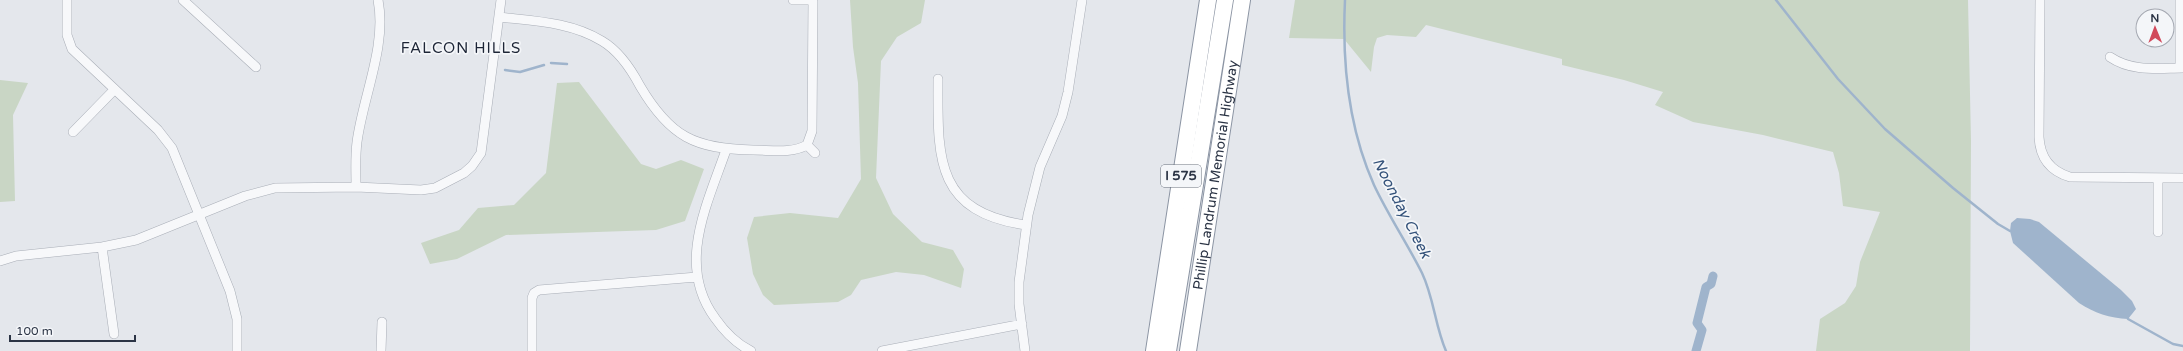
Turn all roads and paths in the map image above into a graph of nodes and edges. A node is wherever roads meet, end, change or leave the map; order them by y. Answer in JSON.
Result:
{"nodes":[{"id":1,"x":67,"y":0,"type":"edge"},
{"id":2,"x":183,"y":0,"type":"edge"},
{"id":3,"x":378,"y":0,"type":"edge"},
{"id":4,"x":501,"y":0,"type":"edge"},
{"id":5,"x":793,"y":0,"type":"edge"},
{"id":6,"x":813,"y":0,"type":"edge"},
{"id":7,"x":1208,"y":0,"type":"edge"},
{"id":8,"x":1225,"y":0,"type":"edge"},
{"id":9,"x":1242,"y":0,"type":"edge"},
{"id":10,"x":2040,"y":0,"type":"edge"},
{"id":11,"x":2180,"y":0,"type":"edge"},
{"id":12,"x":1081,"y":3,"type":"edge"},
{"id":13,"x":499,"y":17,"type":"junction"},
{"id":14,"x":2110,"y":57,"type":"dead end"},
{"id":15,"x":256,"y":67,"type":"dead end"},
{"id":16,"x":2182,"y":68,"type":"edge"},
{"id":17,"x":938,"y":79,"type":"dead end"},
{"id":18,"x":114,"y":90,"type":"junction"},
{"id":19,"x":74,"y":132,"type":"dead end"},
{"id":20,"x":807,"y":145,"type":"junction"},
{"id":21,"x":726,"y":150,"type":"junction"},
{"id":22,"x":815,"y":153,"type":"dead end"},
{"id":23,"x":2158,"y":178,"type":"junction"},
{"id":24,"x":2183,"y":178,"type":"edge"},
{"id":25,"x":356,"y":187,"type":"junction"},
{"id":26,"x":200,"y":215,"type":"junction"},
{"id":27,"x":1026,"y":225,"type":"junction"},
{"id":28,"x":2158,"y":232,"type":"dead end"},
{"id":29,"x":102,"y":247,"type":"junction"},
{"id":30,"x":0,"y":261,"type":"edge"},
{"id":31,"x":696,"y":277,"type":"junction"},
{"id":32,"x":382,"y":322,"type":"dead end"},
{"id":33,"x":1022,"y":324,"type":"junction"},
{"id":34,"x":114,"y":334,"type":"dead end"},
{"id":35,"x":238,"y":351,"type":"edge"},
{"id":36,"x":381,"y":351,"type":"edge"},
{"id":37,"x":532,"y":351,"type":"edge"},
{"id":38,"x":751,"y":351,"type":"edge"},
{"id":39,"x":882,"y":351,"type":"edge"},
{"id":40,"x":1025,"y":351,"type":"edge"},
{"id":41,"x":1154,"y":351,"type":"edge"},
{"id":42,"x":1168,"y":351,"type":"edge"},
{"id":43,"x":1188,"y":351,"type":"edge"}],
"edges":[{"from":1,"to":18,"type":"street"},
{"from":2,"to":15,"type":"street"},
{"from":3,"to":25,"type":"street"},
{"from":4,"to":13,"type":"street"},
{"from":5,"to":6,"type":"street"},
{"from":6,"to":20,"type":"street"},
{"from":7,"to":41,"type":"highway","number":"I 575"},
{"from":8,"to":42,"type":"highway"},
{"from":9,"to":43,"type":"highway","name":"Phillip Landrum Memorial Highway","number":"I 575"},
{"from":10,"to":23,"type":"street"},
{"from":11,"to":16,"type":"street"},
{"from":12,"to":27,"type":"street"},
{"from":13,"to":21,"type":"street"},
{"from":13,"to":25,"type":"street"},
{"from":14,"to":16,"type":"street"},
{"from":17,"to":27,"type":"street"},
{"from":18,"to":19,"type":"street"},
{"from":18,"to":26,"type":"street"},
{"from":20,"to":21,"type":"street"},
{"from":20,"to":22,"type":"street"},
{"from":21,"to":31,"type":"street"},
{"from":23,"to":24,"type":"street"},
{"from":23,"to":28,"type":"street"},
{"from":25,"to":26,"type":"street"},
{"from":26,"to":29,"type":"street"},
{"from":26,"to":35,"type":"street"},
{"from":27,"to":33,"type":"street"},
{"from":29,"to":30,"type":"street"},
{"from":29,"to":34,"type":"street"},
{"from":31,"to":37,"type":"street"},
{"from":31,"to":38,"type":"street"},
{"from":32,"to":36,"type":"street"},
{"from":33,"to":39,"type":"street"},
{"from":33,"to":40,"type":"street"}]}
